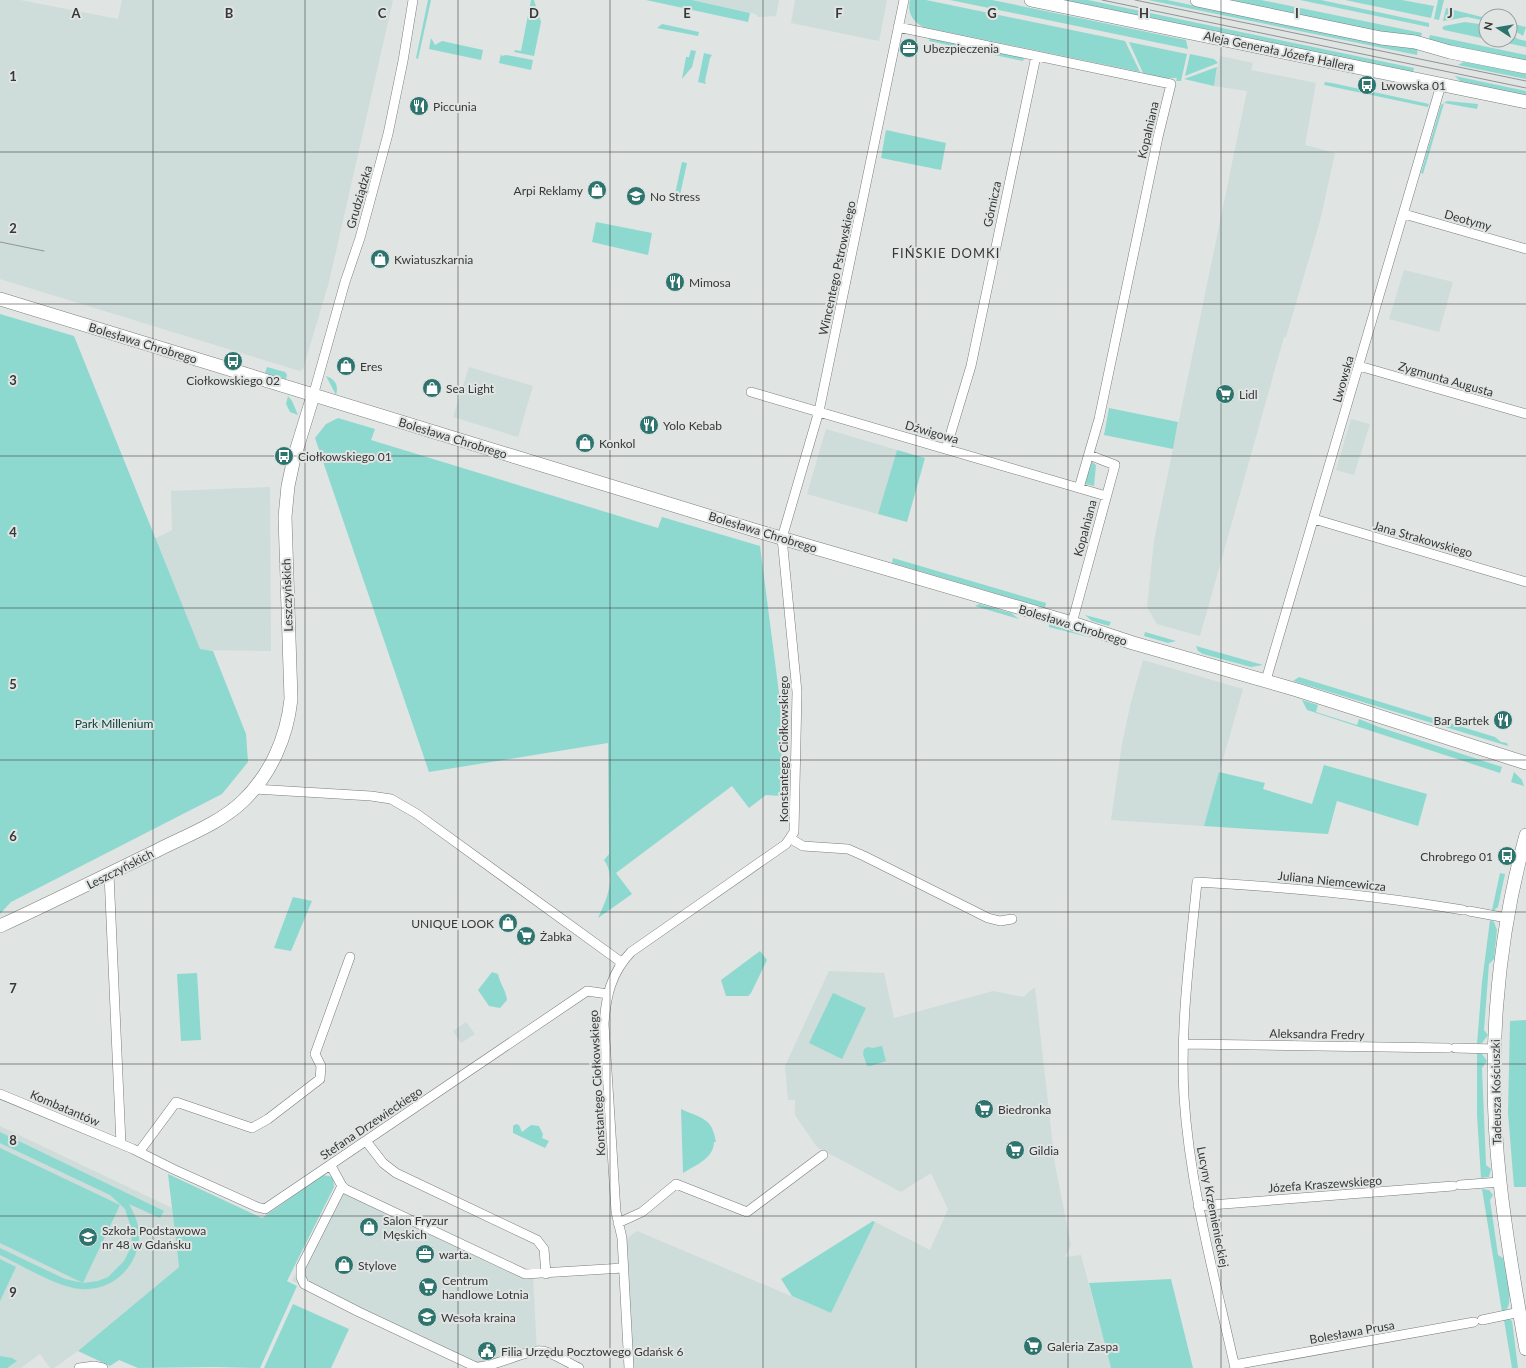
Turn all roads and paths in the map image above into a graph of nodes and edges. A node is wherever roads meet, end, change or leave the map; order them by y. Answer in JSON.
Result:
{"nodes":[{"id":1,"x":413,"y":0,"type":"edge"},
{"id":2,"x":904,"y":0,"type":"edge"},
{"id":3,"x":1031,"y":0,"type":"edge"},
{"id":4,"x":1197,"y":0,"type":"edge"},
{"id":5,"x":898,"y":27,"type":"junction"},
{"id":6,"x":1036,"y":56,"type":"junction"},
{"id":7,"x":1526,"y":67,"type":"edge"},
{"id":8,"x":1441,"y":85,"type":"junction"},
{"id":9,"x":1526,"y":102,"type":"edge"},
{"id":10,"x":1404,"y":214,"type":"junction"},
{"id":11,"x":1526,"y":249,"type":"edge"},
{"id":12,"x":0,"y":299,"type":"edge"},
{"id":13,"x":1359,"y":366,"type":"junction"},
{"id":14,"x":751,"y":392,"type":"dead end"},
{"id":15,"x":313,"y":396,"type":"junction"},
{"id":16,"x":819,"y":411,"type":"junction"},
{"id":17,"x":1526,"y":414,"type":"edge"},
{"id":18,"x":946,"y":449,"type":"junction"},
{"id":19,"x":1090,"y":454,"type":"junction"},
{"id":20,"x":1079,"y":488,"type":"junction"},
{"id":21,"x":1106,"y":496,"type":"junction"},
{"id":22,"x":1314,"y":519,"type":"junction"},
{"id":23,"x":782,"y":538,"type":"junction"},
{"id":24,"x":1526,"y":582,"type":"edge"},
{"id":25,"x":1072,"y":623,"type":"junction"},
{"id":26,"x":1266,"y":680,"type":"junction"},
{"id":27,"x":1526,"y":763,"type":"edge"},
{"id":28,"x":254,"y":789,"type":"junction"},
{"id":29,"x":1526,"y":835,"type":"edge"},
{"id":30,"x":791,"y":839,"type":"junction"},
{"id":31,"x":109,"y":874,"type":"junction"},
{"id":32,"x":1197,"y":882,"type":"joint"},
{"id":33,"x":1012,"y":918,"type":"dead end"},
{"id":34,"x":1507,"y":918,"type":"junction"},
{"id":35,"x":0,"y":926,"type":"edge"},
{"id":36,"x":350,"y":957,"type":"dead end"},
{"id":37,"x":621,"y":962,"type":"junction"},
{"id":38,"x":608,"y":994,"type":"junction"},
{"id":39,"x":1185,"y":1044,"type":"junction"},
{"id":40,"x":1495,"y":1049,"type":"junction"},
{"id":41,"x":0,"y":1094,"type":"edge"},
{"id":42,"x":366,"y":1141,"type":"junction"},
{"id":43,"x":122,"y":1144,"type":"junction"},
{"id":44,"x":139,"y":1152,"type":"junction"},
{"id":45,"x":823,"y":1155,"type":"dead end"},
{"id":46,"x":331,"y":1166,"type":"junction"},
{"id":47,"x":1500,"y":1182,"type":"junction"},
{"id":48,"x":342,"y":1186,"type":"junction"},
{"id":49,"x":1198,"y":1206,"type":"junction"},
{"id":50,"x":618,"y":1223,"type":"junction"},
{"id":51,"x":624,"y":1268,"type":"junction"},
{"id":52,"x":546,"y":1274,"type":"junction"},
{"id":53,"x":1520,"y":1312,"type":"junction"},
{"id":54,"x":1526,"y":1349,"type":"edge"},
{"id":55,"x":1235,"y":1366,"type":"edge"},
{"id":56,"x":99,"y":1367,"type":"edge"},
{"id":57,"x":79,"y":1368,"type":"edge"},
{"id":58,"x":579,"y":1368,"type":"edge"},
{"id":59,"x":629,"y":1368,"type":"edge"}],
"edges":[{"from":1,"to":15,"type":"street","name":"Grudziądzka"},
{"from":2,"to":5,"type":"street","name":"Wincentego Pstrowskiego"},
{"from":3,"to":8,"type":"street","name":"Aleja Generała Józefa Hallera"},
{"from":4,"to":7,"type":"street"},
{"from":5,"to":6,"type":"street","name":"Kopalniana"},
{"from":5,"to":16,"type":"street","name":"Wincentego Pstrowskiego"},
{"from":6,"to":18,"type":"street","name":"Górnicza"},
{"from":6,"to":19,"type":"street","name":"Kopalniana"},
{"from":8,"to":9,"type":"street","name":"Aleja Generała Józefa Hallera"},
{"from":8,"to":10,"type":"street","name":"Lwowska"},
{"from":10,"to":11,"type":"street","name":"Deotymy"},
{"from":10,"to":13,"type":"street","name":"Lwowska"},
{"from":12,"to":15,"type":"street","name":"Bolesława Chrobrego"},
{"from":13,"to":17,"type":"street","name":"Zygmunta Augusta"},
{"from":13,"to":22,"type":"street","name":"Lwowska"},
{"from":14,"to":16,"type":"street","name":"Dźwigowa"},
{"from":15,"to":23,"type":"street","name":"Bolesława Chrobrego"},
{"from":15,"to":28,"type":"street","name":"Leszczyńskich"},
{"from":16,"to":18,"type":"street","name":"Dźwigowa"},
{"from":16,"to":23,"type":"street","name":"Wincentego Pstrowskiego"},
{"from":18,"to":20,"type":"street","name":"Dźwigowa"},
{"from":19,"to":20,"type":"street","name":"Kopalniana"},
{"from":19,"to":21,"type":"street","name":"Kopalniana"},
{"from":20,"to":21,"type":"street","name":"Dźwigowa"},
{"from":21,"to":25,"type":"street","name":"Kopalniana"},
{"from":22,"to":24,"type":"street","name":"Jana Strakowskiego"},
{"from":22,"to":26,"type":"street","name":"Lwowska"},
{"from":23,"to":25,"type":"street","name":"Bolesława Chrobrego"},
{"from":23,"to":30,"type":"street","name":"Konstantego Ciołkowskiego"},
{"from":25,"to":26,"type":"street","name":"Bolesława Chrobrego"},
{"from":26,"to":27,"type":"street","name":"Bolesława Chrobrego"},
{"from":28,"to":31,"type":"street","name":"Leszczyńskich"},
{"from":28,"to":37,"type":"street"},
{"from":29,"to":34,"type":"street","name":"Tadeusza Kościuszki"},
{"from":30,"to":33,"type":"street","name":"Konstantego Ciołkowskiego"},
{"from":30,"to":37,"type":"street","name":"Konstantego Ciołkowskiego"},
{"from":31,"to":35,"type":"street","name":"Leszczyńskich"},
{"from":31,"to":43,"type":"street"},
{"from":32,"to":34,"type":"street","name":"Juliana Niemcewicza"},
{"from":32,"to":39,"type":"street","name":"Lucyny Krzemienieckiej"},
{"from":34,"to":40,"type":"street","name":"Tadeusza Kościuszki"},
{"from":36,"to":44,"type":"street"},
{"from":37,"to":38,"type":"street","name":"Konstantego Ciołkowskiego"},
{"from":38,"to":42,"type":"street","name":"Stefana Drzewieckiego"},
{"from":38,"to":50,"type":"street","name":"Konstantego Ciołkowskiego"},
{"from":39,"to":40,"type":"street","name":"Aleksandra Fredry"},
{"from":39,"to":49,"type":"street","name":"Lucyny Krzemienieckiej"},
{"from":40,"to":47,"type":"street","name":"Tadeusza Kościuszki"},
{"from":41,"to":43,"type":"street","name":"Kombatantów"},
{"from":42,"to":46,"type":"street","name":"Stefana Drzewieckiego"},
{"from":42,"to":52,"type":"street"},
{"from":43,"to":44,"type":"street","name":"Stefana Drzewieckiego"},
{"from":44,"to":46,"type":"street","name":"Stefana Drzewieckiego"},
{"from":45,"to":50,"type":"street"},
{"from":46,"to":48,"type":"street"},
{"from":47,"to":49,"type":"street","name":"Józefa Kraszewskiego"},
{"from":47,"to":53,"type":"street","name":"Tadeusza Kościuszki"},
{"from":48,"to":52,"type":"street"},
{"from":48,"to":58,"type":"street"},
{"from":49,"to":55,"type":"street","name":"Lucyny Krzemienieckiej"},
{"from":50,"to":51,"type":"street","name":"Konstantego Ciołkowskiego"},
{"from":51,"to":52,"type":"street"},
{"from":51,"to":59,"type":"street","name":"Konstantego Ciołkowskiego"},
{"from":53,"to":54,"type":"street","name":"Tadeusza Kościuszki"},
{"from":53,"to":55,"type":"street","name":"Bolesława Prusa"},
{"from":56,"to":57,"type":"street"}]}
